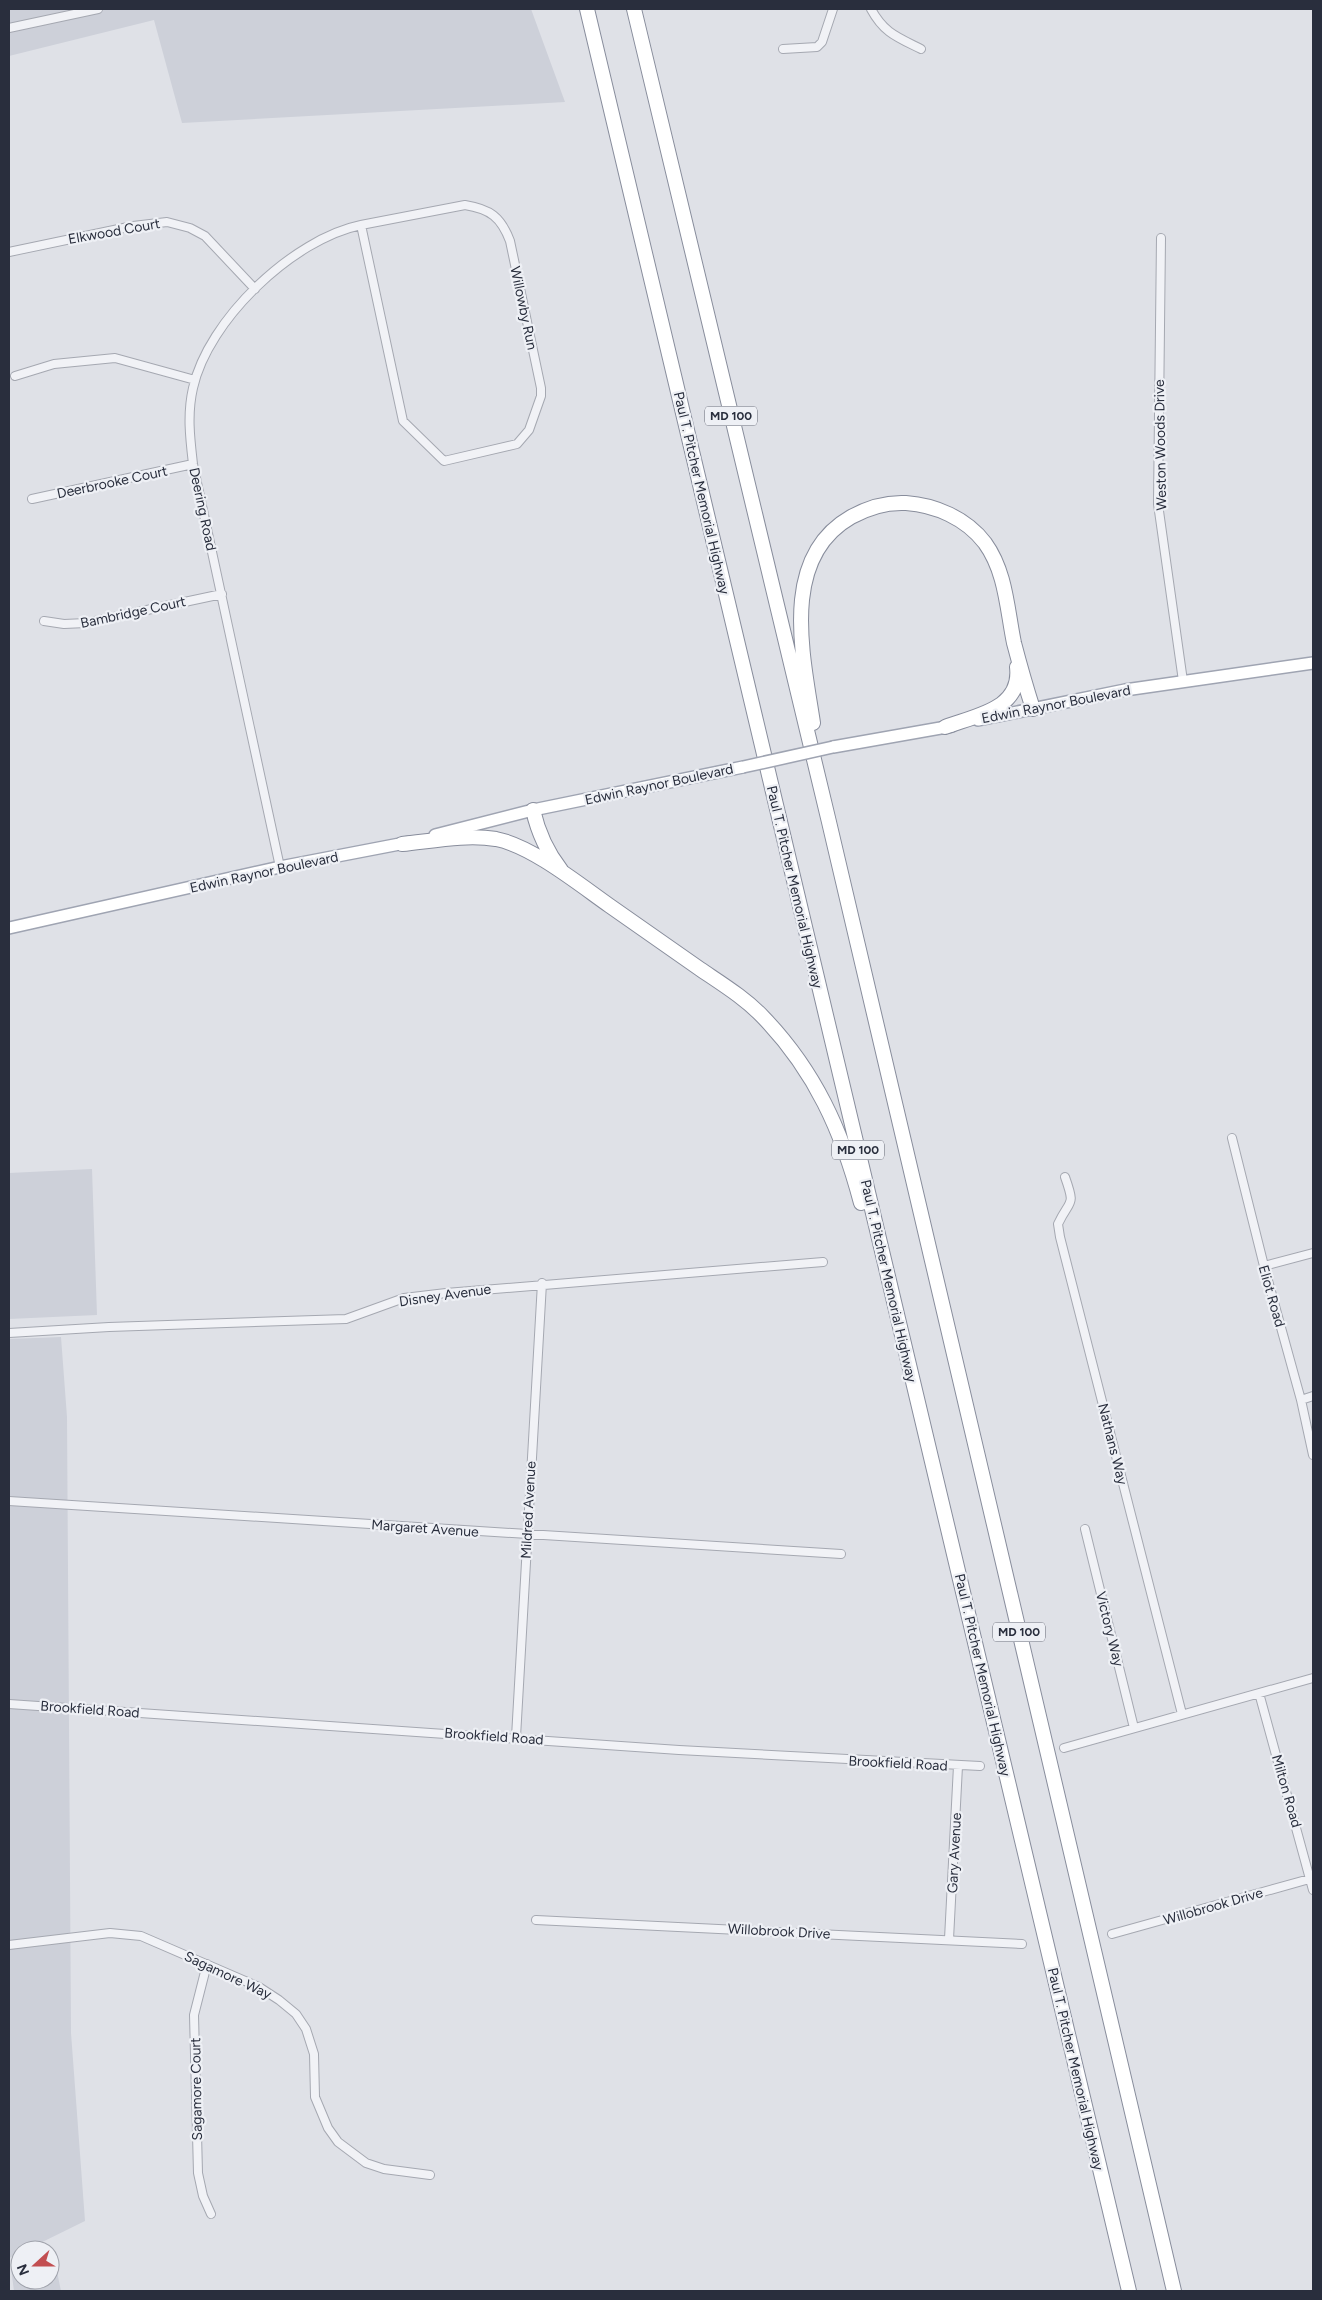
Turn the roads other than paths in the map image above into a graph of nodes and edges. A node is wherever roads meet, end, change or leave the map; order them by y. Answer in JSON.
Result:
{"nodes":[{"id":1,"x":98,"y":9,"type":"edge"},
{"id":2,"x":586,"y":9,"type":"edge"},
{"id":3,"x":634,"y":9,"type":"edge"},
{"id":4,"x":833,"y":9,"type":"edge"},
{"id":5,"x":871,"y":9,"type":"edge"},
{"id":6,"x":9,"y":28,"type":"edge"},
{"id":7,"x":783,"y":49,"type":"dead end"},
{"id":8,"x":922,"y":49,"type":"dead end"},
{"id":9,"x":361,"y":224,"type":"junction"},
{"id":10,"x":1161,"y":238,"type":"dead end"},
{"id":11,"x":9,"y":252,"type":"edge"},
{"id":12,"x":255,"y":289,"type":"junction"},
{"id":13,"x":15,"y":376,"type":"dead end"},
{"id":14,"x":195,"y":380,"type":"junction"},
{"id":15,"x":193,"y":464,"type":"junction"},
{"id":16,"x":32,"y":499,"type":"dead end"},
{"id":17,"x":222,"y":594,"type":"junction"},
{"id":18,"x":44,"y":621,"type":"dead end"},
{"id":19,"x":1014,"y":644,"type":"junction"},
{"id":20,"x":1313,"y":663,"type":"edge"},
{"id":21,"x":1184,"y":681,"type":"junction"},
{"id":22,"x":1032,"y":709,"type":"junction"},
{"id":23,"x":945,"y":727,"type":"junction"},
{"id":24,"x":534,"y":810,"type":"junction"},
{"id":25,"x":829,"y":822,"type":"junction"},
{"id":26,"x":402,"y":844,"type":"junction"},
{"id":27,"x":280,"y":867,"type":"junction"},
{"id":28,"x":566,"y":876,"type":"junction"},
{"id":29,"x":9,"y":928,"type":"edge"},
{"id":30,"x":1232,"y":1138,"type":"dead end"},
{"id":31,"x":1064,"y":1177,"type":"dead end"},
{"id":32,"x":1313,"y":1253,"type":"edge"},
{"id":33,"x":823,"y":1262,"type":"dead end"},
{"id":34,"x":1264,"y":1266,"type":"junction"},
{"id":35,"x":542,"y":1283,"type":"junction"},
{"id":36,"x":9,"y":1333,"type":"edge"},
{"id":37,"x":1313,"y":1396,"type":"edge"},
{"id":38,"x":1301,"y":1400,"type":"junction"},
{"id":39,"x":1313,"y":1455,"type":"edge"},
{"id":40,"x":9,"y":1501,"type":"edge"},
{"id":41,"x":948,"y":1530,"type":"junction"},
{"id":42,"x":1085,"y":1530,"type":"dead end"},
{"id":43,"x":526,"y":1534,"type":"junction"},
{"id":44,"x":841,"y":1554,"type":"dead end"},
{"id":45,"x":1313,"y":1678,"type":"edge"},
{"id":46,"x":1259,"y":1693,"type":"junction"},
{"id":47,"x":9,"y":1704,"type":"edge"},
{"id":48,"x":1182,"y":1714,"type":"junction"},
{"id":49,"x":1134,"y":1728,"type":"junction"},
{"id":50,"x":516,"y":1738,"type":"junction"},
{"id":51,"x":1064,"y":1748,"type":"dead end"},
{"id":52,"x":958,"y":1766,"type":"junction"},
{"id":53,"x":980,"y":1766,"type":"dead end"},
{"id":54,"x":1312,"y":1878,"type":"edge"},
{"id":55,"x":1313,"y":1890,"type":"edge"},
{"id":56,"x":536,"y":1920,"type":"dead end"},
{"id":57,"x":1112,"y":1934,"type":"dead end"},
{"id":58,"x":949,"y":1939,"type":"junction"},
{"id":59,"x":1022,"y":1944,"type":"dead end"},
{"id":60,"x":9,"y":1945,"type":"edge"},
{"id":61,"x":207,"y":1964,"type":"junction"},
{"id":62,"x":430,"y":2175,"type":"dead end"},
{"id":63,"x":211,"y":2214,"type":"dead end"},
{"id":64,"x":1129,"y":2291,"type":"edge"},
{"id":65,"x":1174,"y":2291,"type":"edge"}],
"edges":[{"from":1,"to":6,"type":"street"},
{"from":2,"to":41,"type":"highway","name":"Paul T. Pitcher Memorial Highway","number":"MD 100"},
{"from":3,"to":25,"type":"highway","number":"MD 100"},
{"from":4,"to":7,"type":"street"},
{"from":5,"to":8,"type":"street"},
{"from":9,"to":9,"type":"street","name":"Willowby Run"},
{"from":9,"to":12,"type":"street","name":"Deering Road"},
{"from":10,"to":21,"type":"street","name":"Weston Woods Drive"},
{"from":11,"to":12,"type":"street","name":"Elkwood Court"},
{"from":12,"to":14,"type":"street","name":"Deering Road"},
{"from":13,"to":14,"type":"street"},
{"from":14,"to":15,"type":"street","name":"Deering Road"},
{"from":15,"to":16,"type":"street","name":"Deerbrooke Court"},
{"from":15,"to":17,"type":"street","name":"Deering Road"},
{"from":17,"to":18,"type":"street","name":"Bambridge Court"},
{"from":17,"to":27,"type":"street","name":"Deering Road"},
{"from":19,"to":22,"type":"highway"},
{"from":19,"to":23,"type":"highway"},
{"from":19,"to":25,"type":"highway"},
{"from":20,"to":21,"type":"main road","name":"Edwin Raynor Boulevard"},
{"from":21,"to":22,"type":"main road","name":"Edwin Raynor Boulevard"},
{"from":22,"to":23,"type":"main road","name":"Edwin Raynor Boulevard"},
{"from":23,"to":24,"type":"main road","name":"Edwin Raynor Boulevard","bridge":true},
{"from":24,"to":26,"type":"main road","name":"Edwin Raynor Boulevard"},
{"from":24,"to":28,"type":"highway"},
{"from":25,"to":65,"type":"highway","number":"MD 100"},
{"from":26,"to":27,"type":"main road","name":"Edwin Raynor Boulevard"},
{"from":26,"to":28,"type":"highway"},
{"from":27,"to":29,"type":"main road","name":"Edwin Raynor Boulevard"},
{"from":28,"to":41,"type":"highway"},
{"from":30,"to":34,"type":"street","name":"Eliot Road"},
{"from":31,"to":48,"type":"street","name":"Nathans Way"},
{"from":32,"to":34,"type":"street"},
{"from":33,"to":35,"type":"street","name":"Disney Avenue"},
{"from":34,"to":38,"type":"street","name":"Eliot Road"},
{"from":35,"to":36,"type":"street","name":"Disney Avenue"},
{"from":35,"to":43,"type":"street","name":"Mildred Avenue"},
{"from":37,"to":38,"type":"street"},
{"from":38,"to":39,"type":"street","name":"Eliot Road"},
{"from":40,"to":43,"type":"street","name":"Margaret Avenue"},
{"from":41,"to":64,"type":"highway","name":"Paul T. Pitcher Memorial Highway","number":"MD 100"},
{"from":42,"to":49,"type":"street","name":"Victory Way"},
{"from":43,"to":44,"type":"street","name":"Margaret Avenue"},
{"from":43,"to":50,"type":"street","name":"Mildred Avenue"},
{"from":45,"to":46,"type":"street"},
{"from":46,"to":48,"type":"street"},
{"from":46,"to":54,"type":"street","name":"Milton Road"},
{"from":47,"to":50,"type":"street","name":"Brookfield Road"},
{"from":48,"to":49,"type":"street"},
{"from":49,"to":51,"type":"street"},
{"from":50,"to":52,"type":"street","name":"Brookfield Road"},
{"from":52,"to":53,"type":"street","name":"Brookfield Road"},
{"from":52,"to":58,"type":"street","name":"Gary Avenue"},
{"from":54,"to":55,"type":"street","name":"Milton Road"},
{"from":54,"to":57,"type":"street","name":"Willobrook Drive"},
{"from":56,"to":58,"type":"street","name":"Willobrook Drive"},
{"from":58,"to":59,"type":"street","name":"Willobrook Drive"},
{"from":60,"to":61,"type":"street","name":"Sagamore Way"},
{"from":61,"to":62,"type":"street","name":"Sagamore Way"},
{"from":61,"to":63,"type":"street","name":"Sagamore Court"}]}
